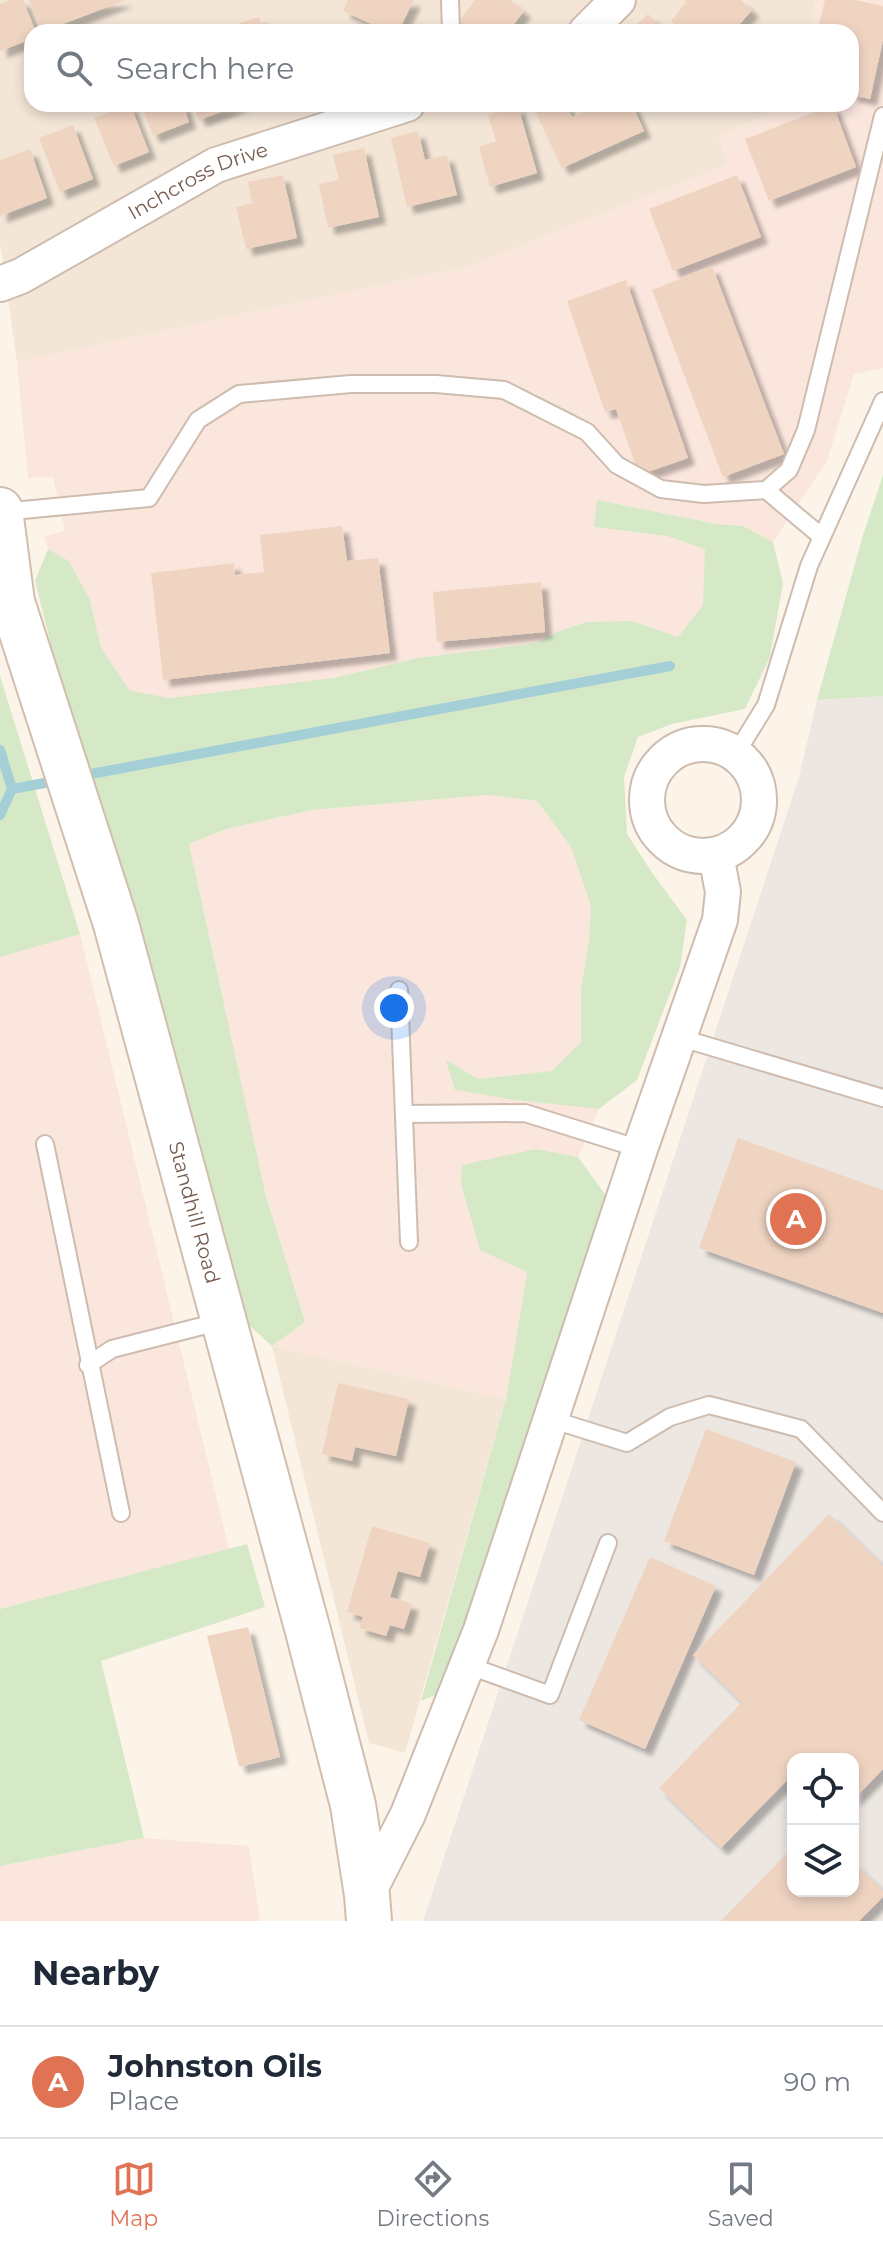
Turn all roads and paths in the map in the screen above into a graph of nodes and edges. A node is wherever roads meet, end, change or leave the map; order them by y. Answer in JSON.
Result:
{"nodes":[{"id":1,"x":450,"y":0,"type":"edge"},
{"id":2,"x":618,"y":0,"type":"edge"},
{"id":3,"x":451,"y":24,"type":"edge"},
{"id":4,"x":594,"y":24,"type":"edge"},
{"id":5,"x":382,"y":112,"type":"edge"},
{"id":6,"x":883,"y":116,"type":"edge"},
{"id":7,"x":0,"y":284,"type":"edge"},
{"id":8,"x":883,"y":401,"type":"edge"},
{"id":9,"x":766,"y":490,"type":"junction"},
{"id":10,"x":0,"y":511,"type":"edge"},
{"id":11,"x":822,"y":537,"type":"junction"},
{"id":12,"x":735,"y":755,"type":"junction"},
{"id":13,"x":716,"y":855,"type":"junction"},
{"id":14,"x":399,"y":990,"type":"dead end"},
{"id":15,"x":678,"y":1037,"type":"junction"},
{"id":16,"x":883,"y":1098,"type":"edge"},
{"id":17,"x":404,"y":1114,"type":"junction"},
{"id":18,"x":45,"y":1144,"type":"dead end"},
{"id":19,"x":640,"y":1149,"type":"junction"},
{"id":20,"x":409,"y":1242,"type":"dead end"},
{"id":21,"x":224,"y":1321,"type":"junction"},
{"id":22,"x":88,"y":1365,"type":"junction"},
{"id":23,"x":550,"y":1419,"type":"junction"},
{"id":24,"x":121,"y":1513,"type":"dead end"},
{"id":25,"x":883,"y":1513,"type":"edge"},
{"id":26,"x":608,"y":1543,"type":"dead end"},
{"id":27,"x":467,"y":1665,"type":"junction"},
{"id":28,"x":368,"y":1908,"type":"edge"}],
"edges":[{"from":1,"to":3,"type":"lane"},
{"from":2,"to":4,"type":"street"},
{"from":5,"to":7,"type":"street","name":"Inchcross Drive"},
{"from":6,"to":9,"type":"lane"},
{"from":8,"to":11,"type":"lane"},
{"from":9,"to":10,"type":"lane"},
{"from":9,"to":11,"type":"lane"},
{"from":10,"to":21,"type":"street","name":"Standhill Road"},
{"from":11,"to":12,"type":"lane"},
{"from":12,"to":13,"type":"street"},
{"from":12,"to":13,"type":"street"},
{"from":13,"to":15,"type":"street"},
{"from":14,"to":17,"type":"lane"},
{"from":15,"to":16,"type":"lane"},
{"from":15,"to":19,"type":"street"},
{"from":17,"to":19,"type":"lane"},
{"from":17,"to":20,"type":"lane"},
{"from":18,"to":22,"type":"lane"},
{"from":19,"to":23,"type":"street"},
{"from":21,"to":22,"type":"lane"},
{"from":21,"to":28,"type":"street","name":"Standhill Road"},
{"from":22,"to":24,"type":"lane"},
{"from":23,"to":25,"type":"lane"},
{"from":23,"to":27,"type":"street"},
{"from":26,"to":27,"type":"lane"},
{"from":27,"to":28,"type":"street"}]}
